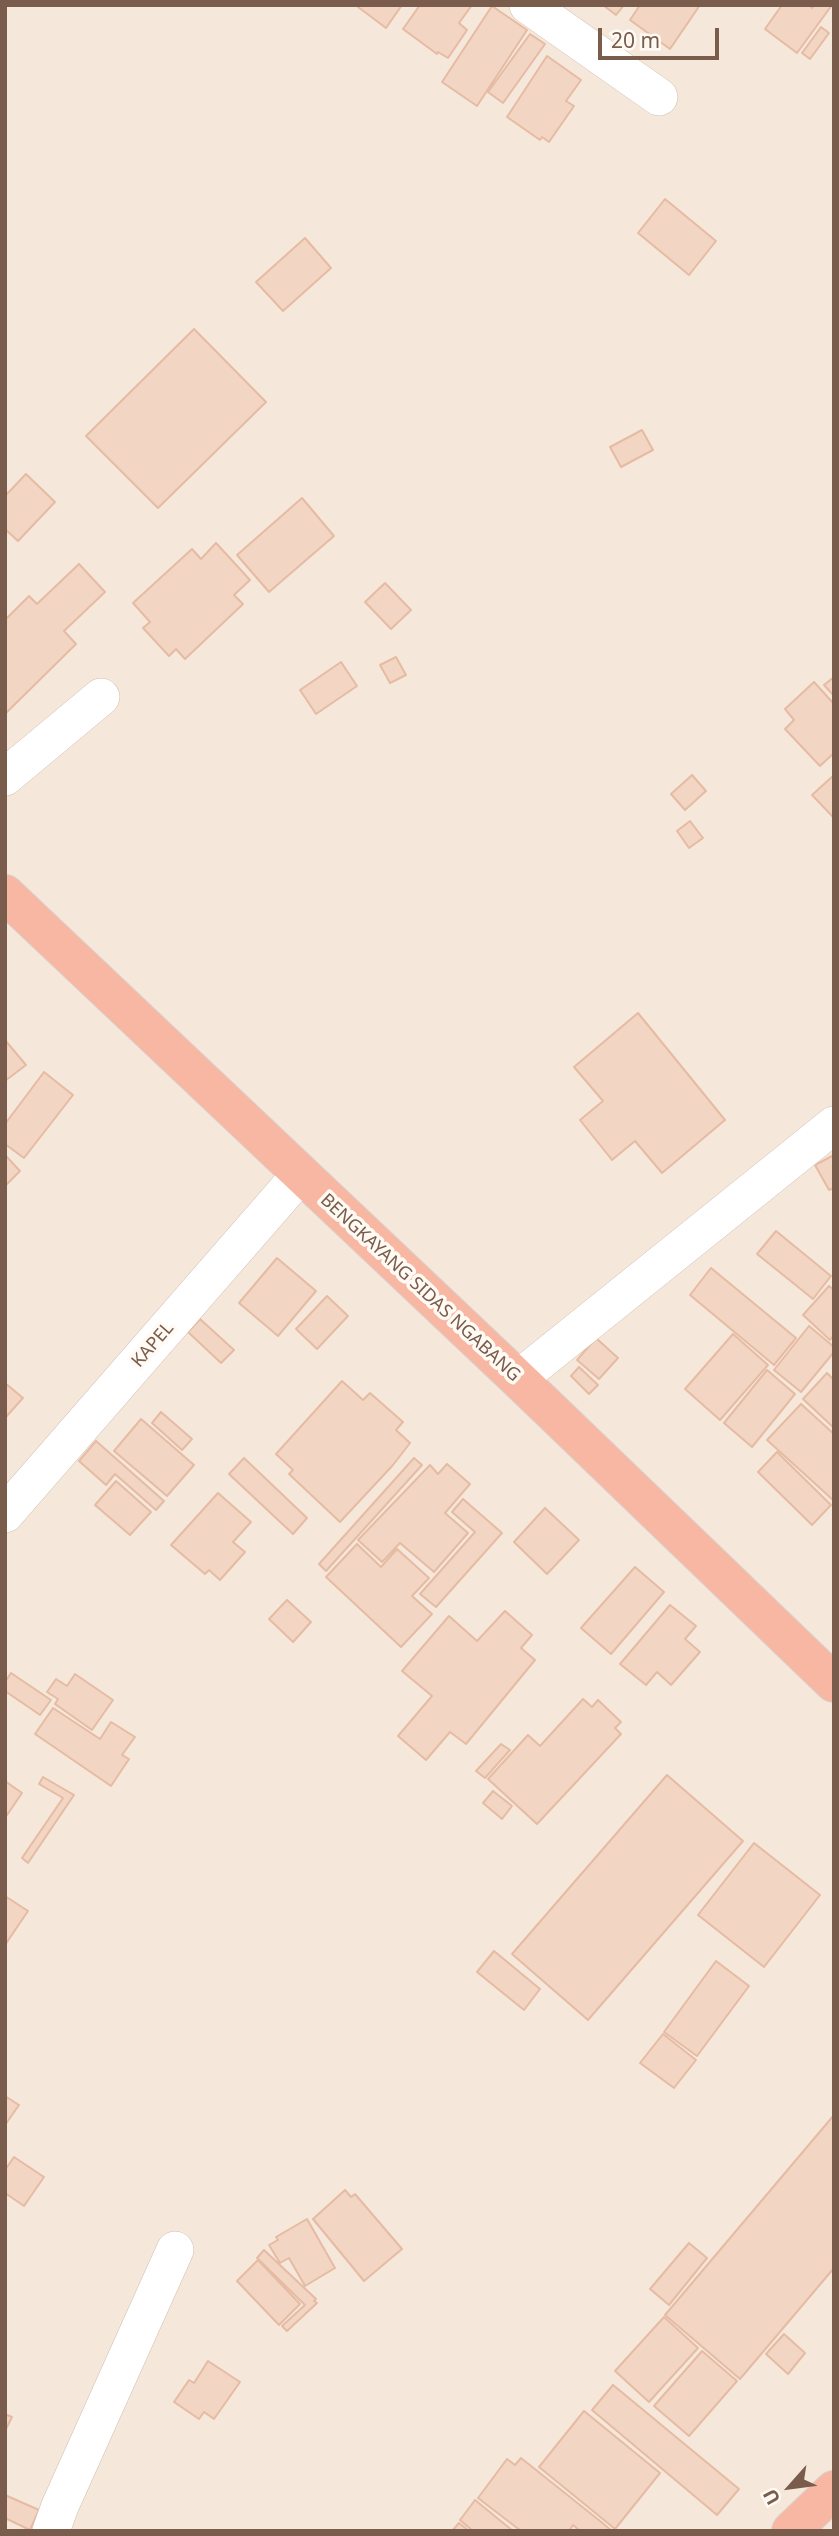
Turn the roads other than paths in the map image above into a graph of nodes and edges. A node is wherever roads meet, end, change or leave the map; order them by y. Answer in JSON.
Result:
{"nodes":[{"id":1,"x":528,"y":5,"type":"edge"},
{"id":2,"x":659,"y":97,"type":"dead end"},
{"id":3,"x":101,"y":697,"type":"dead end"},
{"id":4,"x":5,"y":776,"type":"edge"},
{"id":5,"x":5,"y":894,"type":"edge"},
{"id":6,"x":834,"y":1125,"type":"edge"},
{"id":7,"x":300,"y":1175,"type":"junction"},
{"id":8,"x":518,"y":1379,"type":"junction"},
{"id":9,"x":5,"y":1514,"type":"edge"},
{"id":10,"x":834,"y":1683,"type":"edge"},
{"id":11,"x":176,"y":2250,"type":"dead end"},
{"id":12,"x":834,"y":2490,"type":"edge"},
{"id":13,"x":51,"y":2531,"type":"edge"},
{"id":14,"x":791,"y":2531,"type":"edge"}],
"edges":[{"from":1,"to":2,"type":"street"},
{"from":3,"to":4,"type":"street"},
{"from":5,"to":7,"type":"highway","name":"BENGKAYANG SIDAS NGABANG"},
{"from":6,"to":8,"type":"street"},
{"from":7,"to":8,"type":"highway","name":"BENGKAYANG SIDAS NGABANG"},
{"from":7,"to":9,"type":"street","name":"KAPEL"},
{"from":8,"to":10,"type":"highway","name":"BENGKAYANG SIDAS NGABANG"},
{"from":11,"to":13,"type":"street"},
{"from":12,"to":14,"type":"highway"}]}
